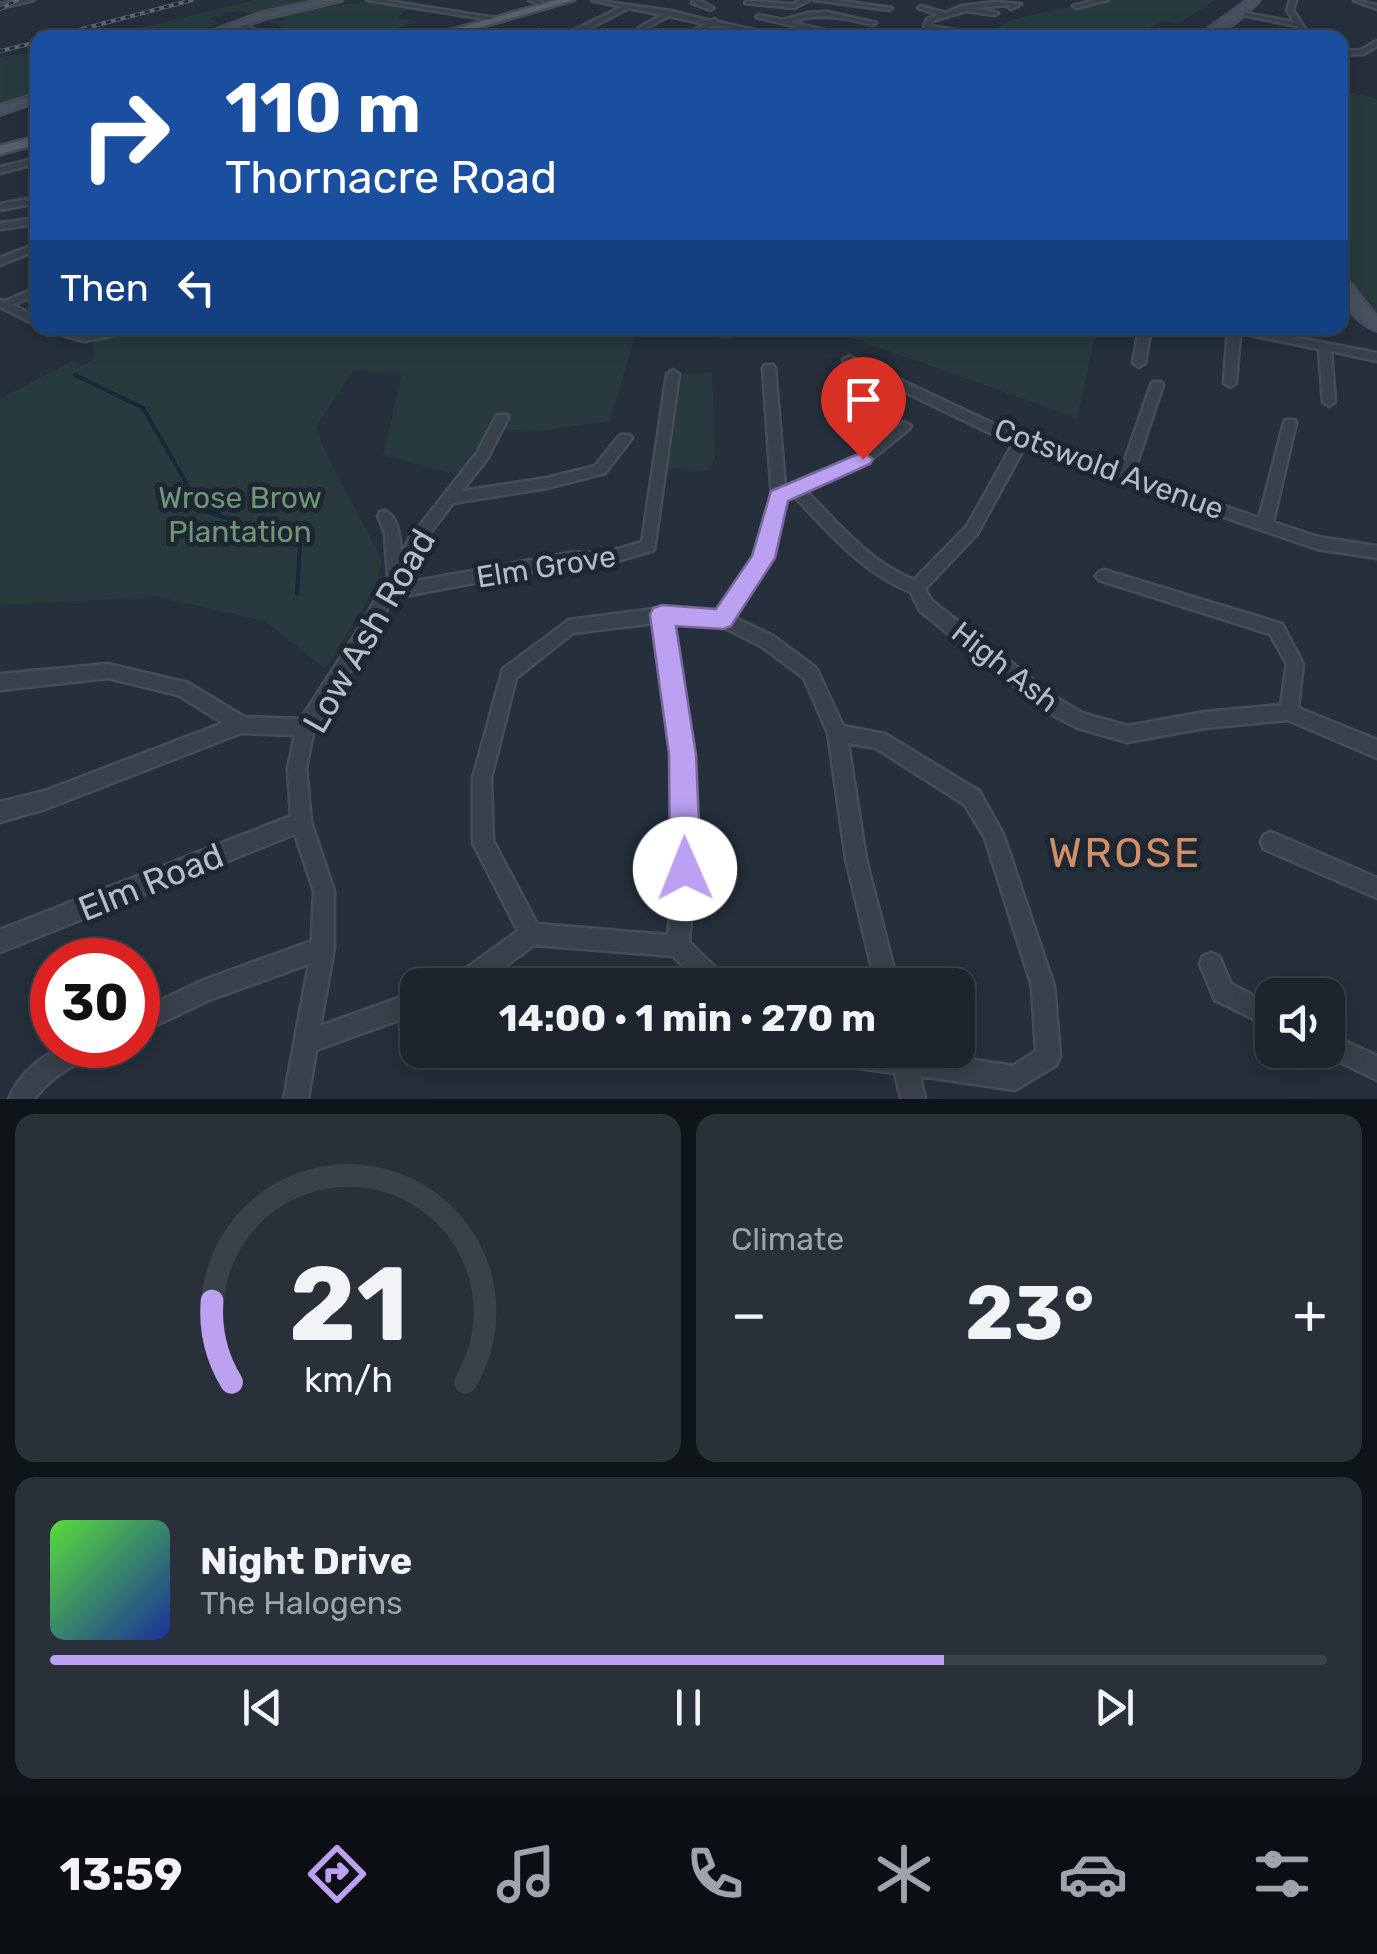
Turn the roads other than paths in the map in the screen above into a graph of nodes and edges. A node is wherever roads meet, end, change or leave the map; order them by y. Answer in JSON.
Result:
{"nodes":[{"id":1,"x":31,"y":0,"type":"edge"},
{"id":2,"x":336,"y":0,"type":"edge"},
{"id":3,"x":370,"y":0,"type":"edge"},
{"id":4,"x":532,"y":0,"type":"edge"},
{"id":5,"x":569,"y":0,"type":"edge"},
{"id":6,"x":595,"y":0,"type":"edge"},
{"id":7,"x":696,"y":0,"type":"edge"},
{"id":8,"x":806,"y":0,"type":"edge"},
{"id":9,"x":817,"y":0,"type":"edge"},
{"id":10,"x":897,"y":0,"type":"edge"},
{"id":11,"x":1105,"y":0,"type":"edge"},
{"id":12,"x":1254,"y":0,"type":"edge"},
{"id":13,"x":1293,"y":0,"type":"edge"},
{"id":14,"x":1357,"y":0,"type":"edge"},
{"id":15,"x":970,"y":2,"type":"edge"},
{"id":16,"x":747,"y":3,"type":"edge"},
{"id":17,"x":850,"y":5,"type":"junction"},
{"id":18,"x":0,"y":6,"type":"edge"},
{"id":19,"x":547,"y":6,"type":"junction"},
{"id":20,"x":629,"y":6,"type":"junction"},
{"id":21,"x":1011,"y":6,"type":"dead end"},
{"id":22,"x":1076,"y":6,"type":"dead end"},
{"id":23,"x":1375,"y":6,"type":"edge"},
{"id":24,"x":710,"y":8,"type":"dead end"},
{"id":25,"x":921,"y":8,"type":"dead end"},
{"id":26,"x":960,"y":8,"type":"junction"},
{"id":27,"x":671,"y":13,"type":"junction"},
{"id":28,"x":995,"y":13,"type":"dead end"},
{"id":29,"x":1240,"y":14,"type":"junction"},
{"id":30,"x":839,"y":15,"type":"junction"},
{"id":31,"x":946,"y":15,"type":"junction"},
{"id":32,"x":759,"y":17,"type":"dead end"},
{"id":33,"x":498,"y":19,"type":"junction"},
{"id":34,"x":715,"y":21,"type":"junction"},
{"id":35,"x":784,"y":22,"type":"junction"},
{"id":36,"x":239,"y":23,"type":"junction"},
{"id":37,"x":873,"y":23,"type":"dead end"},
{"id":38,"x":1297,"y":24,"type":"junction"},
{"id":39,"x":929,"y":29,"type":"joint"},
{"id":40,"x":221,"y":30,"type":"edge"},
{"id":41,"x":252,"y":30,"type":"edge"},
{"id":42,"x":480,"y":30,"type":"edge"},
{"id":43,"x":578,"y":30,"type":"edge"},
{"id":44,"x":639,"y":30,"type":"dead end"},
{"id":45,"x":698,"y":30,"type":"edge"},
{"id":46,"x":754,"y":30,"type":"edge"},
{"id":47,"x":811,"y":30,"type":"edge"},
{"id":48,"x":937,"y":30,"type":"edge"},
{"id":49,"x":1214,"y":30,"type":"edge"},
{"id":50,"x":1302,"y":30,"type":"edge"},
{"id":51,"x":1377,"y":44,"type":"edge"},
{"id":52,"x":1348,"y":53,"type":"edge"},
{"id":53,"x":30,"y":100,"type":"edge"},
{"id":54,"x":0,"y":110,"type":"edge"},
{"id":55,"x":30,"y":142,"type":"edge"},
{"id":56,"x":0,"y":150,"type":"edge"},
{"id":57,"x":30,"y":162,"type":"edge"},
{"id":58,"x":0,"y":170,"type":"edge"},
{"id":59,"x":30,"y":201,"type":"edge"},
{"id":60,"x":0,"y":207,"type":"edge"},
{"id":61,"x":30,"y":222,"type":"edge"},
{"id":62,"x":0,"y":226,"type":"edge"},
{"id":63,"x":30,"y":249,"type":"edge"},
{"id":64,"x":0,"y":262,"type":"edge"},
{"id":65,"x":30,"y":293,"type":"edge"},
{"id":66,"x":1348,"y":293,"type":"edge"},
{"id":67,"x":2,"y":304,"type":"edge"},
{"id":68,"x":30,"y":319,"type":"edge"},
{"id":69,"x":1377,"y":325,"type":"edge"},
{"id":70,"x":73,"y":335,"type":"edge"},
{"id":71,"x":100,"y":335,"type":"edge"},
{"id":72,"x":1144,"y":335,"type":"edge"},
{"id":73,"x":1233,"y":335,"type":"edge"},
{"id":74,"x":1269,"y":335,"type":"edge"},
{"id":75,"x":1325,"y":346,"type":"junction"},
{"id":76,"x":1377,"y":357,"type":"edge"},
{"id":77,"x":849,"y":360,"type":"dead end"},
{"id":78,"x":1139,"y":363,"type":"dead end"},
{"id":79,"x":769,"y":368,"type":"dead end"},
{"id":80,"x":674,"y":374,"type":"dead end"},
{"id":81,"x":1230,"y":383,"type":"dead end"},
{"id":82,"x":1157,"y":385,"type":"dead end"},
{"id":83,"x":1329,"y":402,"type":"dead end"},
{"id":84,"x":502,"y":418,"type":"dead end"},
{"id":85,"x":1290,"y":422,"type":"dead end"},
{"id":86,"x":904,"y":426,"type":"dead end"},
{"id":87,"x":626,"y":438,"type":"dead end"},
{"id":88,"x":1020,"y":442,"type":"junction"},
{"id":89,"x":1125,"y":478,"type":"junction"},
{"id":90,"x":787,"y":492,"type":"junction"},
{"id":91,"x":451,"y":498,"type":"junction"},
{"id":92,"x":385,"y":516,"type":"dead end"},
{"id":93,"x":1266,"y":524,"type":"junction"},
{"id":94,"x":1377,"y":552,"type":"edge"},
{"id":95,"x":1104,"y":576,"type":"dead end"},
{"id":96,"x":392,"y":584,"type":"junction"},
{"id":97,"x":916,"y":588,"type":"junction"},
{"id":98,"x":662,"y":615,"type":"junction"},
{"id":99,"x":723,"y":619,"type":"junction"},
{"id":100,"x":0,"y":682,"type":"edge"},
{"id":101,"x":1289,"y":712,"type":"junction"},
{"id":102,"x":241,"y":725,"type":"junction"},
{"id":103,"x":306,"y":727,"type":"junction"},
{"id":104,"x":838,"y":733,"type":"junction"},
{"id":105,"x":1377,"y":749,"type":"edge"},
{"id":106,"x":0,"y":812,"type":"edge"},
{"id":107,"x":301,"y":822,"type":"junction"},
{"id":108,"x":1271,"y":842,"type":"dead end"},
{"id":109,"x":1377,"y":888,"type":"edge"},
{"id":110,"x":531,"y":934,"type":"junction"},
{"id":111,"x":0,"y":942,"type":"edge"},
{"id":112,"x":678,"y":946,"type":"junction"},
{"id":113,"x":323,"y":948,"type":"junction"},
{"id":114,"x":1211,"y":964,"type":"dead end"},
{"id":115,"x":485,"y":968,"type":"edge"},
{"id":116,"x":701,"y":968,"type":"edge"},
{"id":117,"x":882,"y":968,"type":"edge"},
{"id":118,"x":400,"y":1008,"type":"edge"},
{"id":119,"x":1255,"y":1008,"type":"edge"},
{"id":120,"x":160,"y":1012,"type":"edge"},
{"id":121,"x":305,"y":1042,"type":"junction"},
{"id":122,"x":1345,"y":1052,"type":"edge"},
{"id":123,"x":48,"y":1068,"type":"edge"},
{"id":124,"x":907,"y":1068,"type":"edge"},
{"id":125,"x":967,"y":1068,"type":"edge"},
{"id":126,"x":1377,"y":1068,"type":"edge"},
{"id":127,"x":21,"y":1099,"type":"edge"},
{"id":128,"x":296,"y":1099,"type":"edge"},
{"id":129,"x":913,"y":1099,"type":"edge"}],
"edges":[{"from":1,"to":18,"type":"street"},
{"from":2,"to":36,"type":"street"},
{"from":3,"to":33,"type":"street"},
{"from":4,"to":19,"type":"street"},
{"from":5,"to":19,"type":"main road"},
{"from":6,"to":20,"type":"street"},
{"from":7,"to":24,"type":"street"},
{"from":8,"to":16,"type":"street"},
{"from":9,"to":17,"type":"street"},
{"from":10,"to":17,"type":"street"},
{"from":11,"to":22,"type":"street"},
{"from":12,"to":29,"type":"street"},
{"from":13,"to":38,"type":"street"},
{"from":14,"to":23,"type":"street"},
{"from":15,"to":21,"type":"street"},
{"from":15,"to":26,"type":"street"},
{"from":17,"to":30,"type":"street"},
{"from":19,"to":33,"type":"main road"},
{"from":20,"to":27,"type":"street"},
{"from":20,"to":43,"type":"street"},
{"from":25,"to":31,"type":"street"},
{"from":26,"to":28,"type":"street"},
{"from":26,"to":31,"type":"street"},
{"from":27,"to":34,"type":"street"},
{"from":27,"to":44,"type":"street"},
{"from":29,"to":38,"type":"street"},
{"from":29,"to":49,"type":"street"},
{"from":30,"to":35,"type":"street"},
{"from":30,"to":37,"type":"street"},
{"from":31,"to":39,"type":"street"},
{"from":32,"to":35,"type":"street"},
{"from":33,"to":42,"type":"main road"},
{"from":34,"to":45,"type":"street"},
{"from":34,"to":46,"type":"street"},
{"from":35,"to":47,"type":"street"},
{"from":36,"to":40,"type":"street"},
{"from":36,"to":41,"type":"street"},
{"from":38,"to":50,"type":"street"},
{"from":39,"to":48,"type":"street"},
{"from":51,"to":52,"type":"street"},
{"from":53,"to":54,"type":"street"},
{"from":55,"to":56,"type":"main road"},
{"from":57,"to":58,"type":"street"},
{"from":59,"to":60,"type":"street"},
{"from":61,"to":62,"type":"street"},
{"from":63,"to":64,"type":"street"},
{"from":65,"to":67,"type":"street"},
{"from":66,"to":69,"type":"street"},
{"from":67,"to":68,"type":"street"},
{"from":70,"to":71,"type":"street"},
{"from":72,"to":78,"type":"street"},
{"from":73,"to":81,"type":"street"},
{"from":74,"to":75,"type":"street"},
{"from":75,"to":76,"type":"street"},
{"from":75,"to":83,"type":"street"},
{"from":77,"to":88,"type":"street","name":"Cotswold Avenue"},
{"from":79,"to":90,"type":"street"},
{"from":80,"to":96,"type":"street","name":"Elm Grove"},
{"from":82,"to":89,"type":"street"},
{"from":84,"to":91,"type":"street","name":"Low Ash Road"},
{"from":85,"to":93,"type":"street"},
{"from":86,"to":90,"type":"street"},
{"from":87,"to":91,"type":"street"},
{"from":88,"to":89,"type":"street","name":"Cotswold Avenue"},
{"from":88,"to":97,"type":"street"},
{"from":89,"to":93,"type":"street","name":"Cotswold Avenue"},
{"from":90,"to":97,"type":"street","name":"High Ash"},
{"from":90,"to":99,"type":"street"},
{"from":91,"to":96,"type":"street","name":"Low Ash Road"},
{"from":92,"to":96,"type":"street"},
{"from":93,"to":94,"type":"street","name":"Cotswold Avenue"},
{"from":95,"to":101,"type":"street"},
{"from":96,"to":103,"type":"street","name":"Low Ash Road"},
{"from":97,"to":101,"type":"street","name":"High Ash"},
{"from":98,"to":99,"type":"street"},
{"from":98,"to":110,"type":"street"},
{"from":98,"to":112,"type":"street"},
{"from":99,"to":104,"type":"street"},
{"from":100,"to":102,"type":"street"},
{"from":101,"to":105,"type":"street","name":"High Ash"},
{"from":102,"to":103,"type":"street"},
{"from":102,"to":106,"type":"street"},
{"from":103,"to":107,"type":"street","name":"Low Ash Road"},
{"from":104,"to":117,"type":"street"},
{"from":104,"to":125,"type":"street"},
{"from":107,"to":111,"type":"street","name":"Elm Road"},
{"from":107,"to":113,"type":"street","name":"Low Ash Road"},
{"from":108,"to":109,"type":"street"},
{"from":110,"to":112,"type":"street"},
{"from":110,"to":115,"type":"street"},
{"from":112,"to":116,"type":"street"},
{"from":113,"to":120,"type":"street"},
{"from":113,"to":121,"type":"street","name":"Low Ash Road"},
{"from":114,"to":119,"type":"street"},
{"from":118,"to":121,"type":"street"},
{"from":121,"to":128,"type":"street","name":"Low Ash Road"},
{"from":122,"to":126,"type":"street"},
{"from":123,"to":127,"type":"street"},
{"from":124,"to":129,"type":"street"}]}
